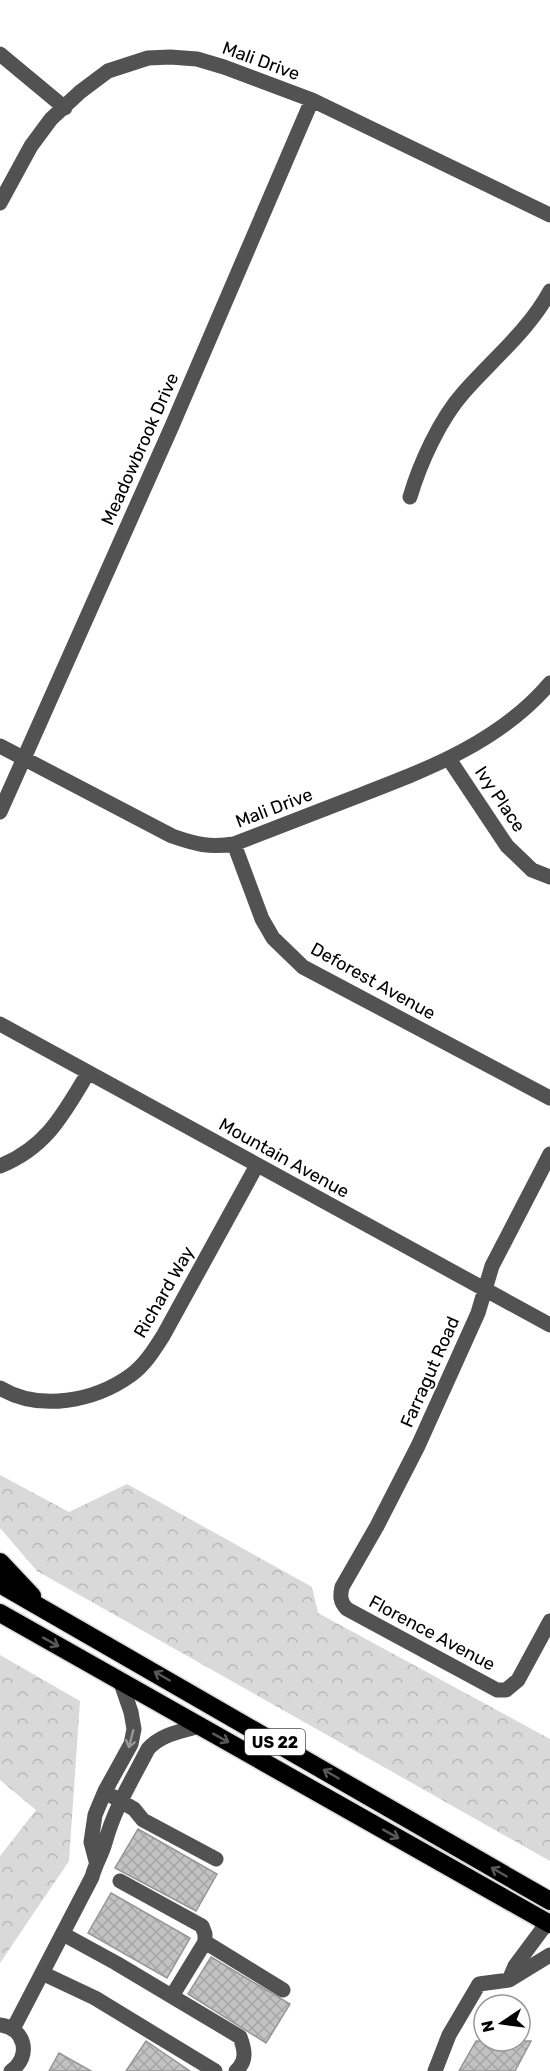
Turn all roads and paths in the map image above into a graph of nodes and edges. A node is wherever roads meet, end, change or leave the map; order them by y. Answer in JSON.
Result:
{"nodes":[{"id":1,"x":0,"y":54,"type":"edge"},
{"id":2,"x":312,"y":100,"type":"junction"},
{"id":3,"x":65,"y":108,"type":"junction"},
{"id":4,"x":0,"y":203,"type":"edge"},
{"id":5,"x":550,"y":215,"type":"edge"},
{"id":6,"x":550,"y":291,"type":"edge"},
{"id":7,"x":410,"y":497,"type":"dead end"},
{"id":8,"x":550,"y":683,"type":"edge"},
{"id":9,"x":0,"y":746,"type":"edge"},
{"id":10,"x":24,"y":758,"type":"junction"},
{"id":11,"x":450,"y":759,"type":"junction"},
{"id":12,"x":0,"y":812,"type":"edge"},
{"id":13,"x":234,"y":844,"type":"junction"},
{"id":14,"x":550,"y":877,"type":"edge"},
{"id":15,"x":0,"y":1024,"type":"edge"},
{"id":16,"x":88,"y":1073,"type":"junction"},
{"id":17,"x":550,"y":1098,"type":"edge"},
{"id":18,"x":550,"y":1154,"type":"edge"},
{"id":19,"x":257,"y":1165,"type":"junction"},
{"id":20,"x":0,"y":1166,"type":"edge"},
{"id":21,"x":485,"y":1290,"type":"junction"},
{"id":22,"x":550,"y":1325,"type":"edge"},
{"id":23,"x":0,"y":1388,"type":"edge"},
{"id":24,"x":0,"y":1562,"type":"edge"},
{"id":25,"x":0,"y":1584,"type":"edge"},
{"id":26,"x":341,"y":1603,"type":"joint"},
{"id":27,"x":46,"y":1610,"type":"junction"},
{"id":28,"x":0,"y":1613,"type":"edge"},
{"id":29,"x":550,"y":1621,"type":"edge"},
{"id":30,"x":122,"y":1683,"type":"junction"},
{"id":31,"x":199,"y":1726,"type":"junction"},
{"id":32,"x":105,"y":1791,"type":"junction"},
{"id":33,"x":120,"y":1801,"type":"junction"},
{"id":34,"x":95,"y":1818,"type":"junction"},
{"id":35,"x":110,"y":1823,"type":"junction"},
{"id":36,"x":216,"y":1859,"type":"dead end"},
{"id":37,"x":96,"y":1861,"type":"junction"},
{"id":38,"x":120,"y":1881,"type":"dead end"},
{"id":39,"x":550,"y":1901,"type":"edge"},
{"id":40,"x":549,"y":1923,"type":"edge"},
{"id":41,"x":63,"y":1934,"type":"junction"},
{"id":42,"x":205,"y":1942,"type":"junction"},
{"id":43,"x":550,"y":1955,"type":"edge"},
{"id":44,"x":42,"y":1973,"type":"junction"},
{"id":45,"x":508,"y":1980,"type":"junction"},
{"id":46,"x":283,"y":1990,"type":"dead end"},
{"id":47,"x":172,"y":1996,"type":"junction"},
{"id":48,"x":7,"y":2027,"type":"edge"},
{"id":49,"x":11,"y":2071,"type":"edge"},
{"id":50,"x":215,"y":2071,"type":"edge"},
{"id":51,"x":236,"y":2071,"type":"edge"},
{"id":52,"x":435,"y":2071,"type":"edge"}],
"edges":[{"from":1,"to":3,"type":"street"},
{"from":2,"to":3,"type":"street","name":"Mali Drive"},
{"from":2,"to":5,"type":"street","name":"Mali Drive"},
{"from":2,"to":10,"type":"street","name":"Meadowbrook Drive"},
{"from":3,"to":4,"type":"street","name":"Mali Drive"},
{"from":6,"to":7,"type":"street"},
{"from":8,"to":11,"type":"street","name":"Mali Drive"},
{"from":9,"to":10,"type":"street","name":"Mali Drive"},
{"from":10,"to":12,"type":"street","name":"Meadowbrook Drive"},
{"from":10,"to":13,"type":"street","name":"Mali Drive"},
{"from":11,"to":13,"type":"street","name":"Mali Drive"},
{"from":11,"to":14,"type":"street","name":"Ivy Place"},
{"from":13,"to":17,"type":"street","name":"Deforest Avenue"},
{"from":15,"to":16,"type":"street","name":"Mountain Avenue"},
{"from":16,"to":19,"type":"street","name":"Mountain Avenue"},
{"from":16,"to":20,"type":"street"},
{"from":18,"to":21,"type":"street","name":"Farragut Road"},
{"from":19,"to":21,"type":"street","name":"Mountain Avenue"},
{"from":19,"to":23,"type":"street","name":"Richard Way"},
{"from":21,"to":22,"type":"street","name":"Mountain Avenue"},
{"from":21,"to":26,"type":"street","name":"Farragut Road"},
{"from":24,"to":27,"type":"highway"},
{"from":25,"to":27,"type":"highway","number":"US 22"},
{"from":26,"to":29,"type":"street","name":"Florence Avenue"},
{"from":39,"to":27,"type":"highway","number":"US 22","one_way":true},
{"from":28,"to":30,"type":"highway","number":"US 22","one_way":true},
{"from":30,"to":31,"type":"highway","number":"US 22"},
{"from":30,"to":32,"type":"street","one_way":true},
{"from":31,"to":33,"type":"street"},
{"from":31,"to":40,"type":"highway","number":"US 22","one_way":true},
{"from":32,"to":33,"type":"street"},
{"from":32,"to":34,"type":"street"},
{"from":33,"to":35,"type":"street"},
{"from":33,"to":36,"type":"street"},
{"from":34,"to":35,"type":"street"},
{"from":34,"to":37,"type":"street"},
{"from":35,"to":37,"type":"street"},
{"from":37,"to":41,"type":"street"},
{"from":38,"to":42,"type":"street"},
{"from":40,"to":45,"type":"street"},
{"from":41,"to":44,"type":"street"},
{"from":41,"to":47,"type":"street"},
{"from":42,"to":46,"type":"street"},
{"from":42,"to":47,"type":"street"},
{"from":43,"to":45,"type":"street"},
{"from":44,"to":48,"type":"street"},
{"from":44,"to":50,"type":"street"},
{"from":45,"to":52,"type":"street"},
{"from":47,"to":51,"type":"street"},
{"from":48,"to":49,"type":"street"}]}
